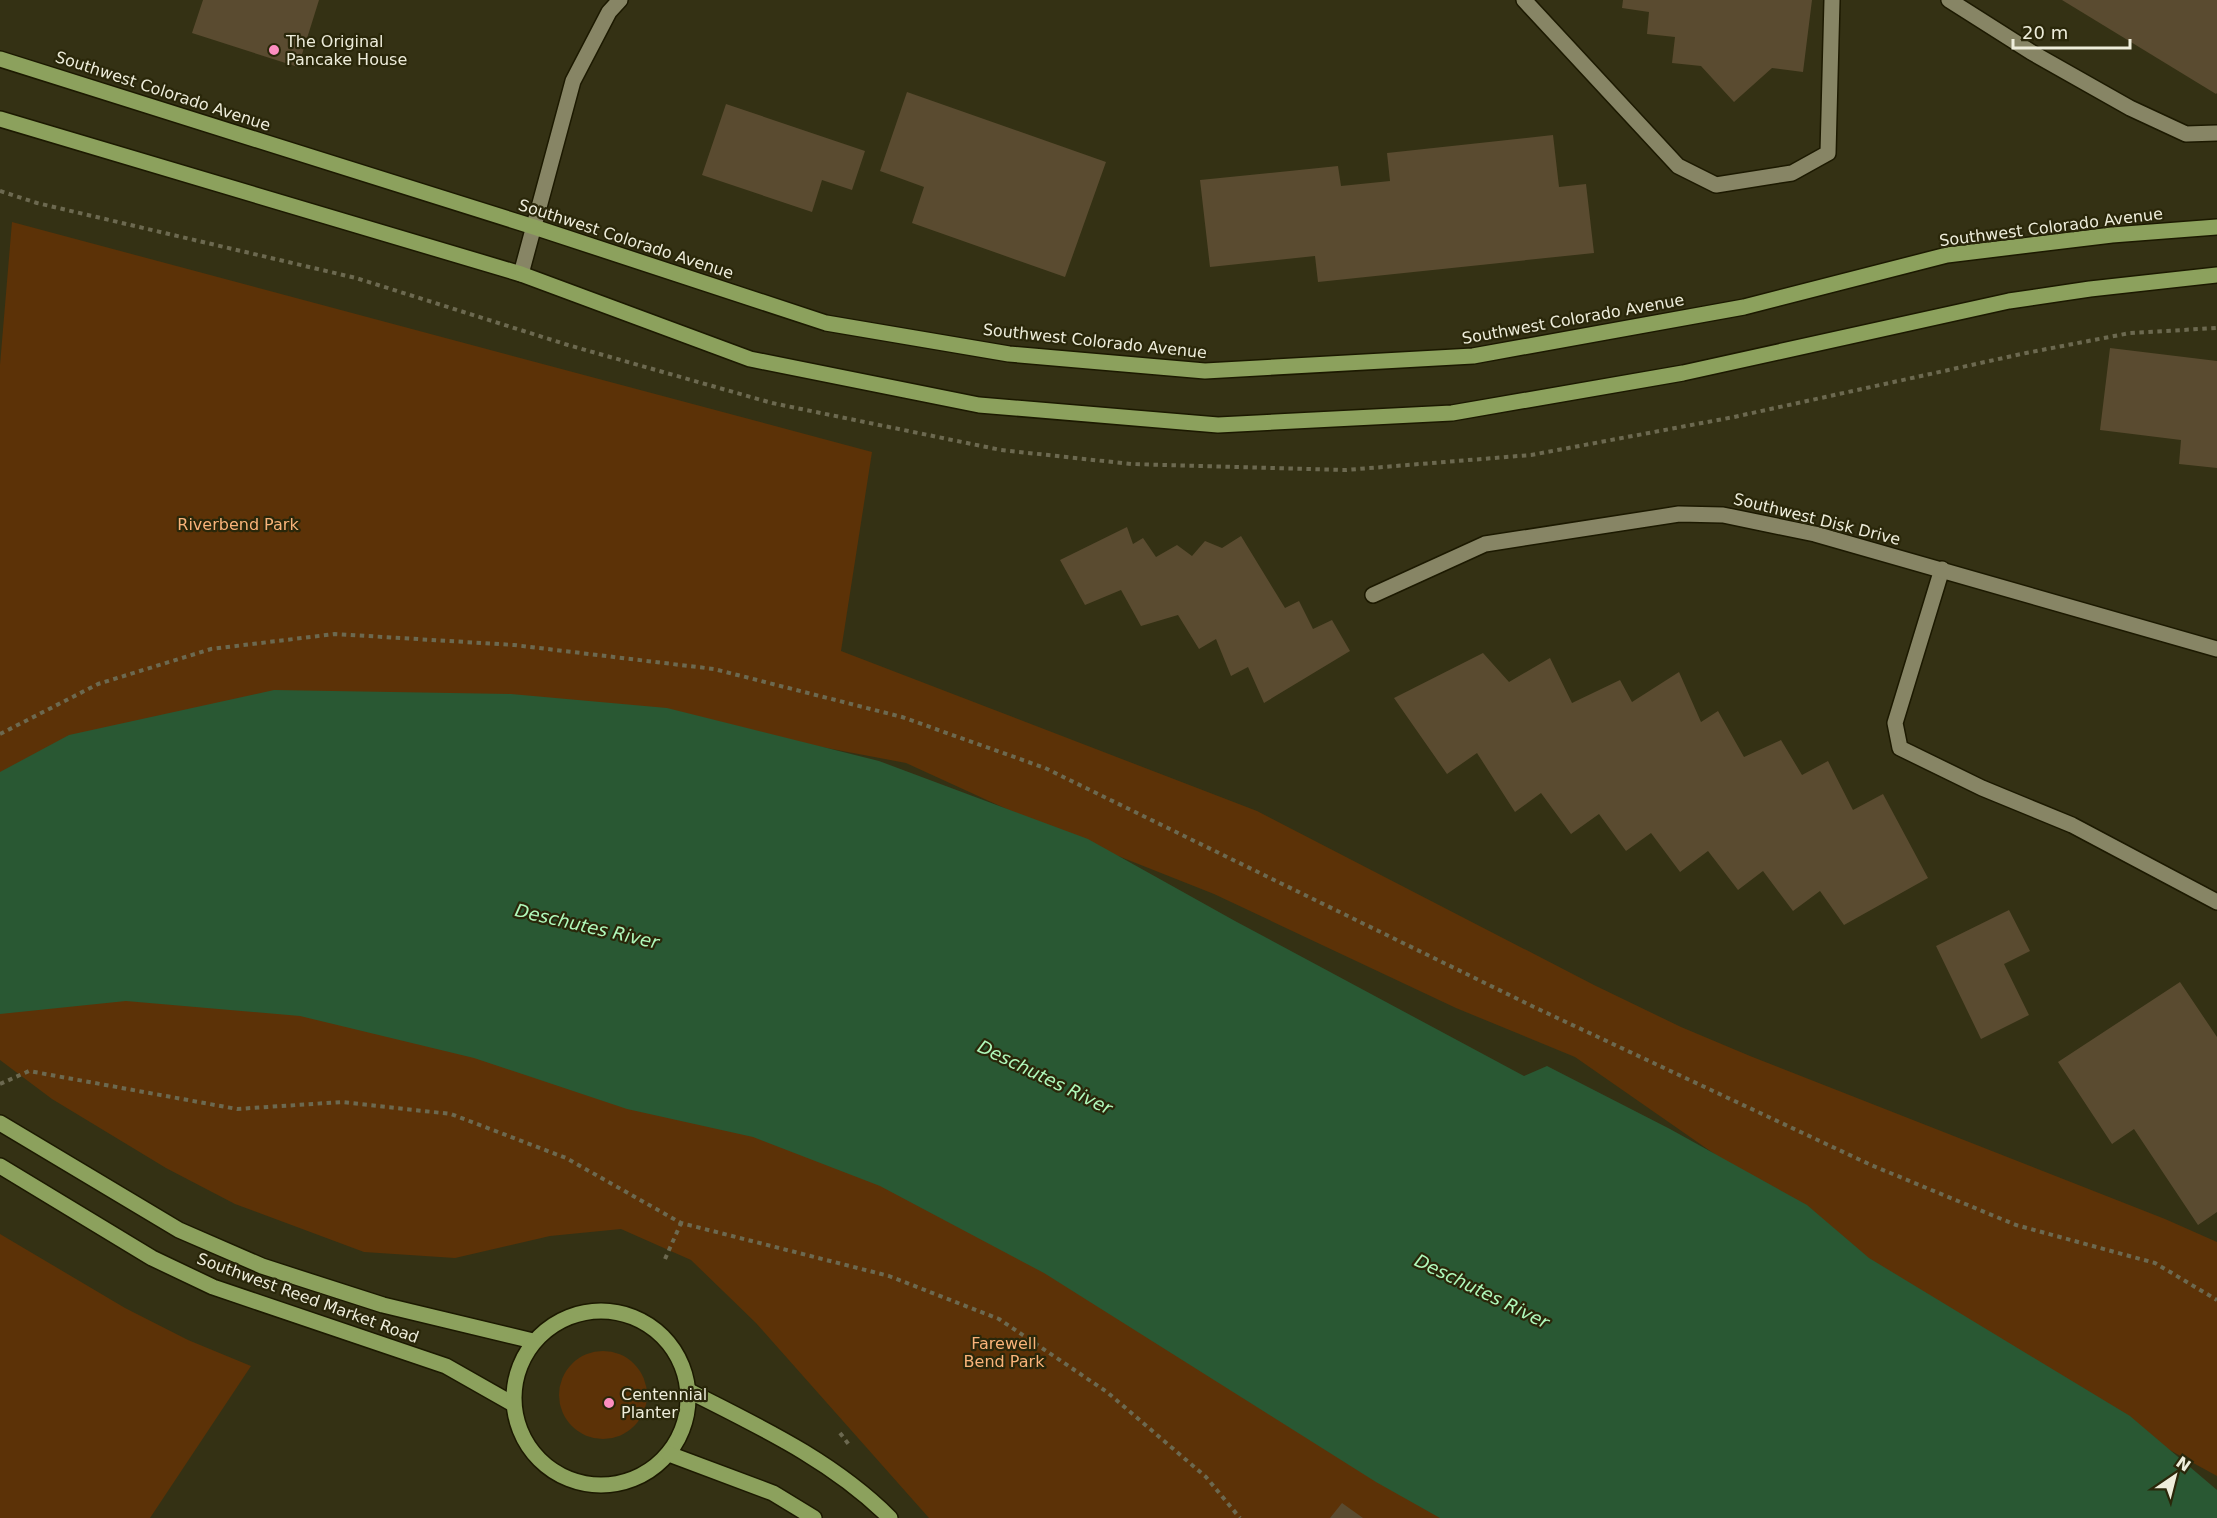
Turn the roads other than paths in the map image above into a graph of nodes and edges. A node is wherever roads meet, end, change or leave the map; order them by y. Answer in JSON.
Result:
{"nodes":[{"id":1,"x":620,"y":0,"type":"edge"},
{"id":2,"x":1524,"y":0,"type":"edge"},
{"id":3,"x":1832,"y":0,"type":"edge"},
{"id":4,"x":1949,"y":0,"type":"edge"},
{"id":5,"x":0,"y":58,"type":"edge"},
{"id":6,"x":0,"y":119,"type":"edge"},
{"id":7,"x":2217,"y":133,"type":"edge"},
{"id":8,"x":534,"y":227,"type":"junction"},
{"id":9,"x":2217,"y":227,"type":"edge"},
{"id":10,"x":521,"y":274,"type":"junction"},
{"id":11,"x":2217,"y":275,"type":"edge"},
{"id":12,"x":1942,"y":569,"type":"junction"},
{"id":13,"x":1373,"y":595,"type":"dead end"},
{"id":14,"x":2217,"y":649,"type":"edge"},
{"id":15,"x":2217,"y":902,"type":"edge"},
{"id":16,"x":0,"y":1123,"type":"edge"},
{"id":17,"x":0,"y":1166,"type":"edge"},
{"id":18,"x":533,"y":1341,"type":"junction"},
{"id":19,"x":689,"y":1391,"type":"junction"},
{"id":20,"x":513,"y":1404,"type":"junction"},
{"id":21,"x":669,"y":1454,"type":"junction"},
{"id":22,"x":814,"y":1518,"type":"edge"},
{"id":23,"x":890,"y":1518,"type":"edge"}],
"edges":[{"from":1,"to":8,"type":"street"},
{"from":2,"to":3,"type":"street"},
{"from":4,"to":7,"type":"street"},
{"from":5,"to":8,"type":"main road","name":"Southwest Colorado Avenue"},
{"from":6,"to":10,"type":"main road"},
{"from":8,"to":9,"type":"main road","name":"Southwest Colorado Avenue"},
{"from":8,"to":10,"type":"street"},
{"from":10,"to":11,"type":"main road"},
{"from":12,"to":13,"type":"street","name":"Southwest Disk Drive"},
{"from":12,"to":14,"type":"street","name":"Southwest Disk Drive"},
{"from":12,"to":15,"type":"street"},
{"from":16,"to":18,"type":"main road","name":"Southwest Reed Market Road"},
{"from":17,"to":20,"type":"main road","name":"Southwest Reed Market Road"},
{"from":18,"to":19,"type":"main road"},
{"from":18,"to":20,"type":"main road"},
{"from":19,"to":21,"type":"main road"},
{"from":19,"to":23,"type":"main road"},
{"from":20,"to":21,"type":"main road"},
{"from":21,"to":22,"type":"main road"}]}
